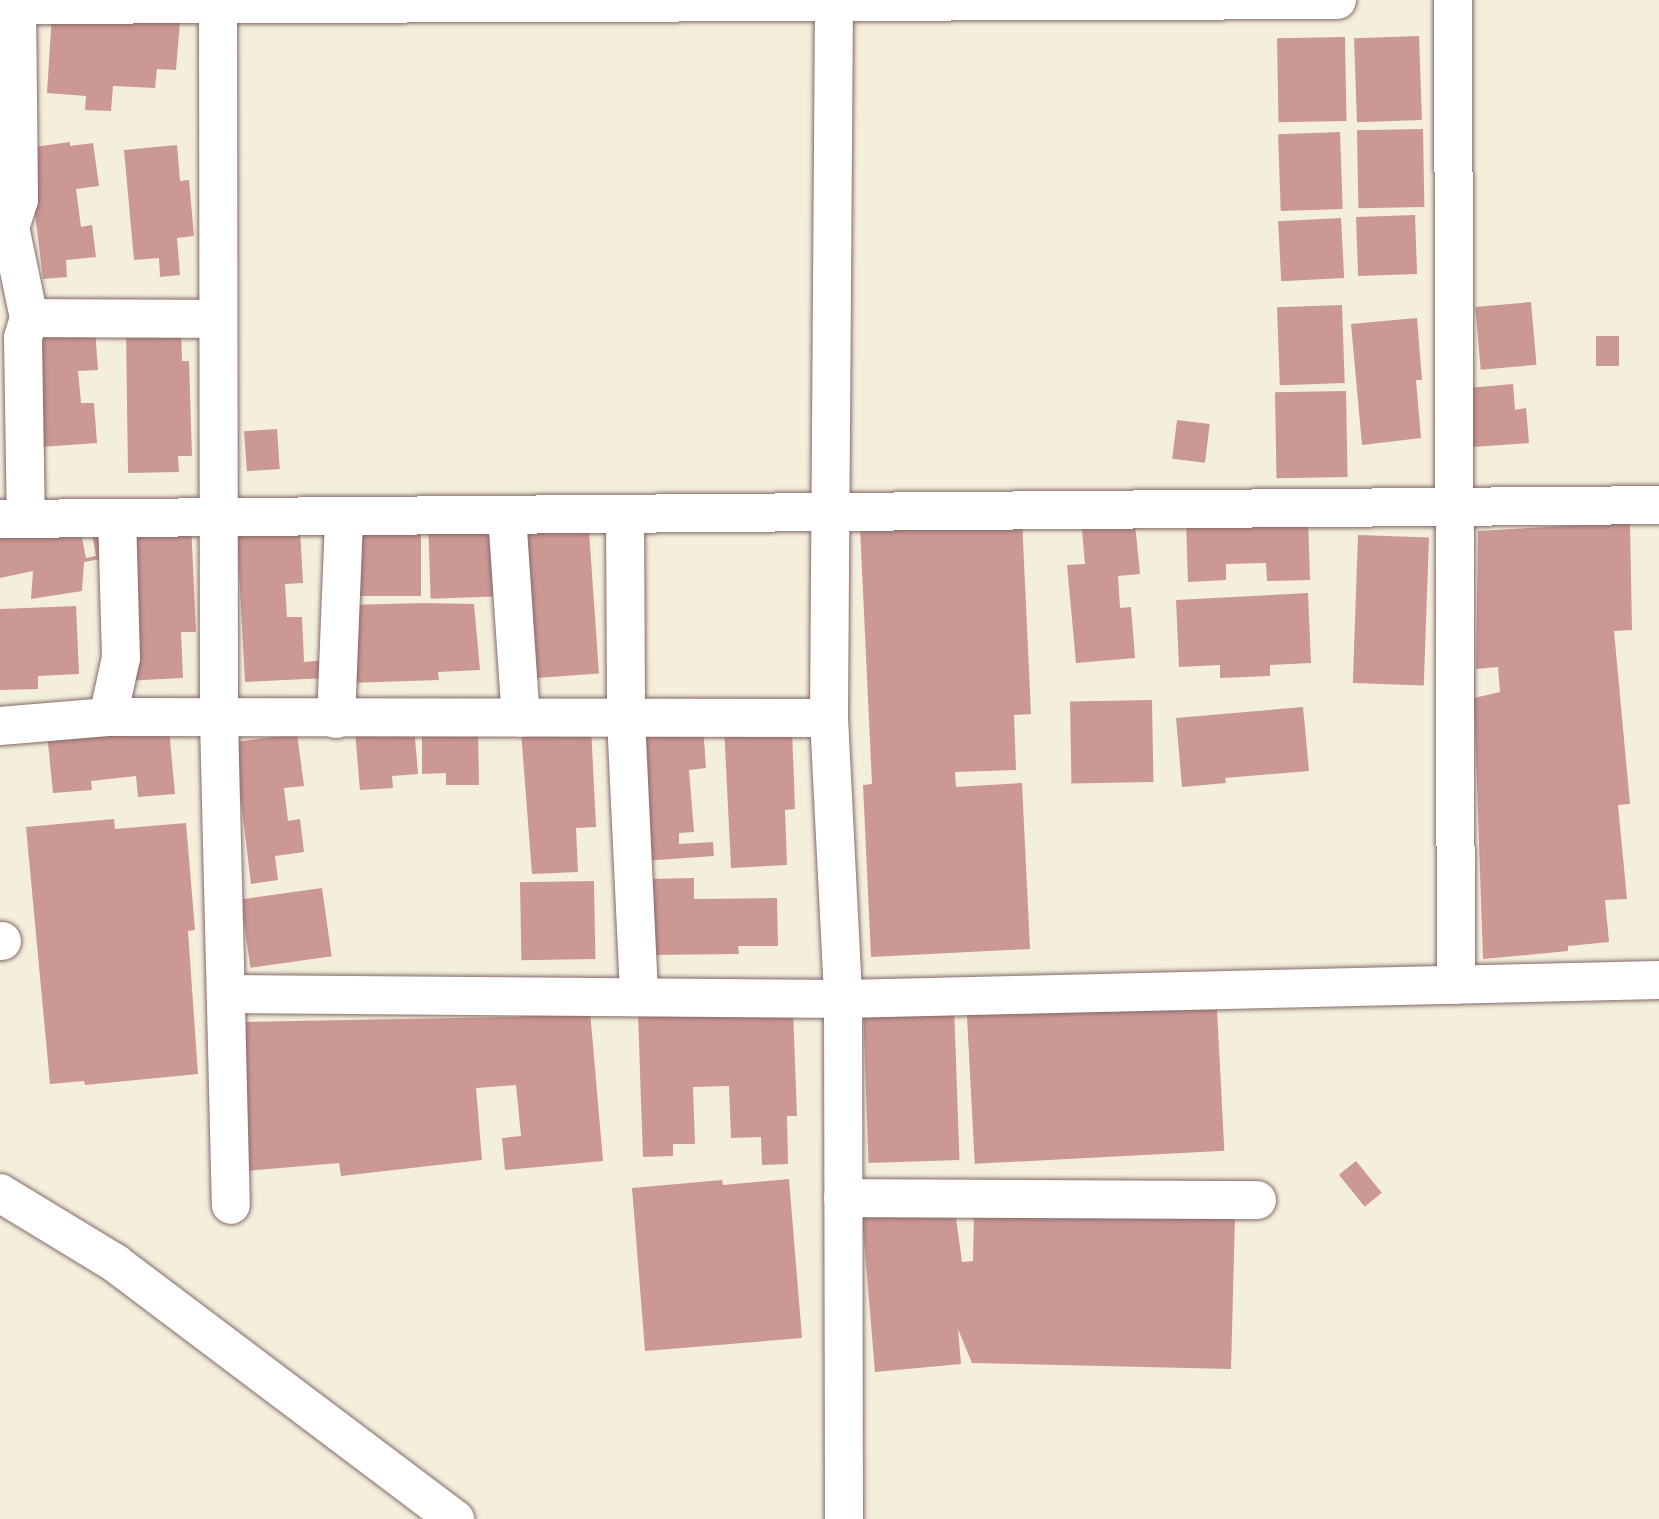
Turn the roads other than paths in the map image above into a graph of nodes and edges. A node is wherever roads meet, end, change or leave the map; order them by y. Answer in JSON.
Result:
{"nodes":[{"id":1,"x":1337,"y":0,"type":"edge"},
{"id":2,"x":1453,"y":0,"type":"edge"},
{"id":3,"x":834,"y":1,"type":"edge"},
{"id":4,"x":218,"y":4,"type":"junction"},
{"id":5,"x":8,"y":5,"type":"edge"},
{"id":6,"x":5,"y":227,"type":"edge"},
{"id":7,"x":29,"y":318,"type":"junction"},
{"id":8,"x":218,"y":319,"type":"junction"},
{"id":9,"x":1659,"y":505,"type":"edge"},
{"id":10,"x":1454,"y":507,"type":"junction"},
{"id":11,"x":829,"y":512,"type":"junction"},
{"id":12,"x":625,"y":514,"type":"junction"},
{"id":13,"x":507,"y":515,"type":"junction"},
{"id":14,"x":344,"y":516,"type":"junction"},
{"id":15,"x":217,"y":517,"type":"junction"},
{"id":16,"x":117,"y":518,"type":"junction"},
{"id":17,"x":13,"y":519,"type":"edge"},
{"id":18,"x":108,"y":718,"type":"junction"},
{"id":19,"x":521,"y":718,"type":"junction"},
{"id":20,"x":626,"y":718,"type":"junction"},
{"id":21,"x":829,"y":718,"type":"junction"},
{"id":22,"x":336,"y":719,"type":"junction"},
{"id":23,"x":219,"y":720,"type":"junction"},
{"id":24,"x":0,"y":726,"type":"edge"},
{"id":25,"x":1659,"y":980,"type":"edge"},
{"id":26,"x":1456,"y":985,"type":"junction"},
{"id":27,"x":226,"y":994,"type":"junction"},
{"id":28,"x":639,"y":996,"type":"junction"},
{"id":29,"x":842,"y":999,"type":"junction"},
{"id":30,"x":0,"y":1193,"type":"edge"},
{"id":31,"x":843,"y":1198,"type":"junction"},
{"id":32,"x":1257,"y":1200,"type":"dead end"},
{"id":33,"x":231,"y":1205,"type":"dead end"},
{"id":34,"x":455,"y":1519,"type":"edge"},
{"id":35,"x":845,"y":1519,"type":"edge"}],
"edges":[{"from":1,"to":3,"type":"street"},
{"from":2,"to":10,"type":"street"},
{"from":3,"to":4,"type":"street"},
{"from":3,"to":11,"type":"street"},
{"from":4,"to":5,"type":"street"},
{"from":4,"to":8,"type":"street"},
{"from":5,"to":6,"type":"street"},
{"from":6,"to":7,"type":"street"},
{"from":7,"to":8,"type":"street"},
{"from":7,"to":17,"type":"street"},
{"from":8,"to":15,"type":"street"},
{"from":9,"to":10,"type":"street"},
{"from":10,"to":11,"type":"street"},
{"from":10,"to":26,"type":"street"},
{"from":11,"to":12,"type":"street"},
{"from":11,"to":21,"type":"street"},
{"from":12,"to":13,"type":"street"},
{"from":12,"to":20,"type":"street"},
{"from":13,"to":14,"type":"street"},
{"from":13,"to":19,"type":"street"},
{"from":14,"to":15,"type":"street"},
{"from":14,"to":22,"type":"street"},
{"from":15,"to":16,"type":"street"},
{"from":15,"to":23,"type":"street"},
{"from":16,"to":17,"type":"street"},
{"from":16,"to":18,"type":"street"},
{"from":18,"to":23,"type":"street"},
{"from":18,"to":24,"type":"street"},
{"from":19,"to":20,"type":"street"},
{"from":19,"to":22,"type":"street"},
{"from":20,"to":21,"type":"street"},
{"from":20,"to":28,"type":"street"},
{"from":21,"to":29,"type":"street"},
{"from":22,"to":23,"type":"street"},
{"from":23,"to":27,"type":"street"},
{"from":25,"to":26,"type":"street"},
{"from":26,"to":29,"type":"street"},
{"from":27,"to":28,"type":"street"},
{"from":27,"to":33,"type":"street"},
{"from":28,"to":29,"type":"street"},
{"from":29,"to":31,"type":"street"},
{"from":30,"to":34,"type":"street"},
{"from":31,"to":32,"type":"street"},
{"from":31,"to":35,"type":"street"}]}
